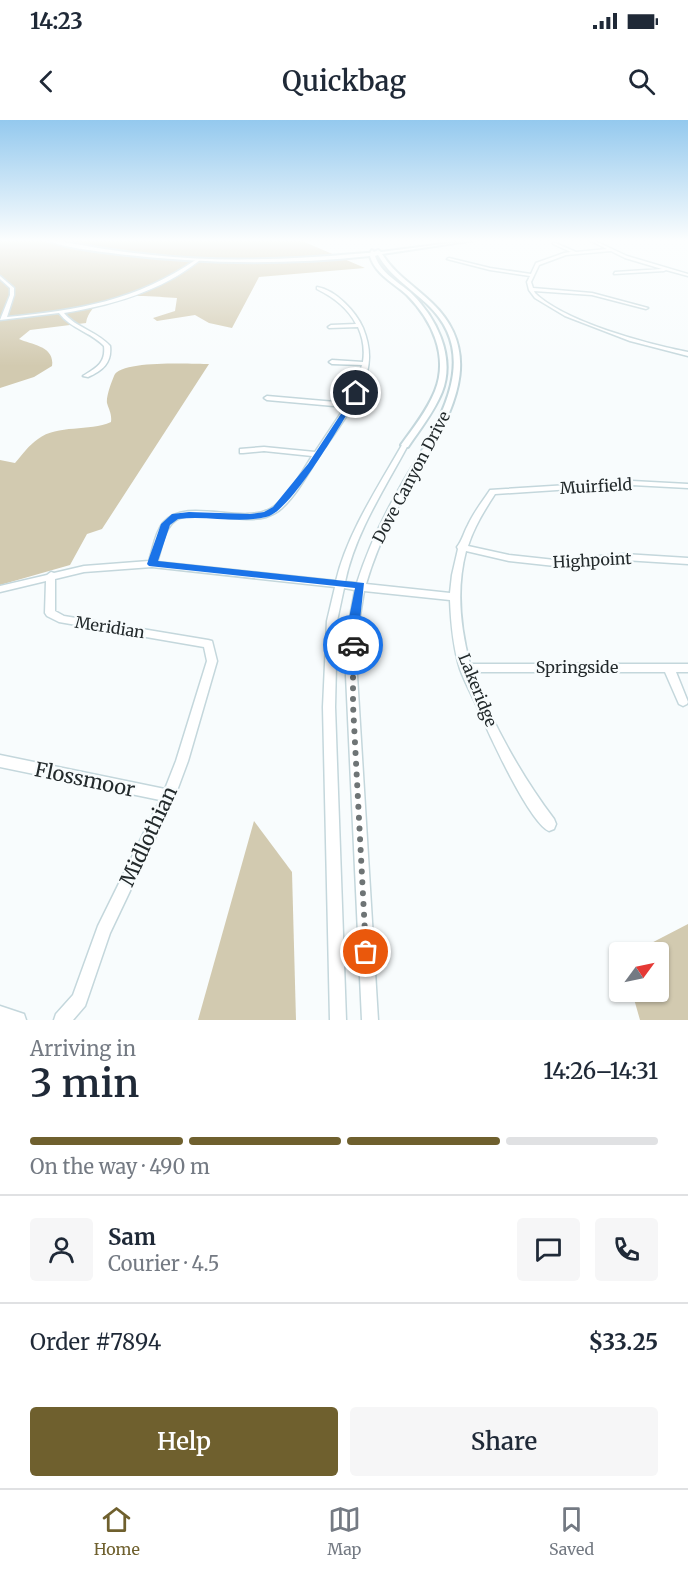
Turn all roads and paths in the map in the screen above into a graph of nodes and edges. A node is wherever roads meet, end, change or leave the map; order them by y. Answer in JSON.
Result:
{"nodes":[{"id":1,"x":5,"y":282,"type":"edge"},
{"id":2,"x":162,"y":282,"type":"edge"},
{"id":3,"x":396,"y":282,"type":"edge"},
{"id":4,"x":405,"y":282,"type":"edge"},
{"id":5,"x":529,"y":282,"type":"edge"},
{"id":6,"x":319,"y":288,"type":"dead end"},
{"id":7,"x":531,"y":288,"type":"junction"},
{"id":8,"x":646,"y":308,"type":"dead end"},
{"id":9,"x":60,"y":312,"type":"junction"},
{"id":10,"x":2,"y":319,"type":"edge"},
{"id":11,"x":360,"y":325,"type":"junction"},
{"id":12,"x":331,"y":327,"type":"dead end"},
{"id":13,"x":688,"y":354,"type":"edge"},
{"id":14,"x":332,"y":362,"type":"dead end"},
{"id":15,"x":366,"y":364,"type":"junction"},
{"id":16,"x":86,"y":376,"type":"dead end"},
{"id":17,"x":267,"y":398,"type":"dead end"},
{"id":18,"x":349,"y":405,"type":"junction"},
{"id":19,"x":405,"y":445,"type":"joint"},
{"id":20,"x":243,"y":451,"type":"dead end"},
{"id":21,"x":426,"y":451,"type":"joint"},
{"id":22,"x":317,"y":454,"type":"junction"},
{"id":23,"x":397,"y":464,"type":"junction"},
{"id":24,"x":416,"y":468,"type":"junction"},
{"id":25,"x":688,"y":486,"type":"edge"},
{"id":26,"x":505,"y":490,"type":"joint"},
{"id":27,"x":461,"y":547,"type":"junction"},
{"id":28,"x":688,"y":561,"type":"edge"},
{"id":29,"x":152,"y":564,"type":"junction"},
{"id":30,"x":51,"y":575,"type":"junction"},
{"id":31,"x":340,"y":583,"type":"junction"},
{"id":32,"x":360,"y":585,"type":"junction"},
{"id":33,"x":0,"y":589,"type":"edge"},
{"id":34,"x":453,"y":597,"type":"junction"},
{"id":35,"x":208,"y":644,"type":"joint"},
{"id":36,"x":668,"y":667,"type":"junction"},
{"id":37,"x":465,"y":668,"type":"junction"},
{"id":38,"x":688,"y":668,"type":"edge"},
{"id":39,"x":683,"y":701,"type":"dead end"},
{"id":40,"x":0,"y":761,"type":"edge"},
{"id":41,"x":169,"y":796,"type":"junction"},
{"id":42,"x":549,"y":824,"type":"dead end"},
{"id":43,"x":0,"y":1014,"type":"edge"},
{"id":44,"x":18,"y":1020,"type":"edge"},
{"id":45,"x":62,"y":1020,"type":"edge"},
{"id":46,"x":338,"y":1020,"type":"edge"},
{"id":47,"x":370,"y":1020,"type":"edge"}],
"edges":[{"from":1,"to":10,"type":"street"},
{"from":2,"to":9,"type":"street"},
{"from":3,"to":19,"type":"street","name":"Dove Canyon Drive"},
{"from":4,"to":21,"type":"street","name":"Dove Canyon Drive"},
{"from":5,"to":7,"type":"street"},
{"from":6,"to":11,"type":"street"},
{"from":7,"to":8,"type":"street"},
{"from":7,"to":13,"type":"street"},
{"from":9,"to":10,"type":"street"},
{"from":9,"to":16,"type":"street"},
{"from":11,"to":12,"type":"street"},
{"from":11,"to":15,"type":"street"},
{"from":14,"to":15,"type":"street"},
{"from":15,"to":18,"type":"street"},
{"from":17,"to":18,"type":"street"},
{"from":18,"to":22,"type":"street"},
{"from":19,"to":23,"type":"street","name":"Dove Canyon Drive"},
{"from":20,"to":22,"type":"street"},
{"from":21,"to":24,"type":"street","name":"Dove Canyon Drive"},
{"from":22,"to":29,"type":"street"},
{"from":23,"to":24,"type":"street"},
{"from":23,"to":31,"type":"street","name":"Dove Canyon Drive"},
{"from":24,"to":32,"type":"street","name":"Dove Canyon Drive"},
{"from":25,"to":26,"type":"street","name":"Muirfield"},
{"from":26,"to":27,"type":"street","name":"Lakeridge"},
{"from":27,"to":28,"type":"street","name":"Highpoint"},
{"from":27,"to":34,"type":"street","name":"Lakeridge"},
{"from":29,"to":30,"type":"street"},
{"from":29,"to":31,"type":"street"},
{"from":30,"to":33,"type":"street"},
{"from":30,"to":35,"type":"street","name":"Meridian"},
{"from":31,"to":32,"type":"street"},
{"from":31,"to":46,"type":"street","name":"Dove Canyon Drive"},
{"from":32,"to":34,"type":"street"},
{"from":32,"to":47,"type":"street","name":"Dove Canyon Drive"},
{"from":34,"to":37,"type":"street","name":"Lakeridge"},
{"from":35,"to":41,"type":"street","name":"Midlothian"},
{"from":36,"to":37,"type":"street","name":"Springside"},
{"from":36,"to":38,"type":"street","name":"Springside"},
{"from":36,"to":39,"type":"street"},
{"from":37,"to":42,"type":"street","name":"Lakeridge"},
{"from":40,"to":41,"type":"street","name":"Flossmoor"},
{"from":41,"to":45,"type":"street","name":"Midlothian"},
{"from":43,"to":44,"type":"street"}]}
